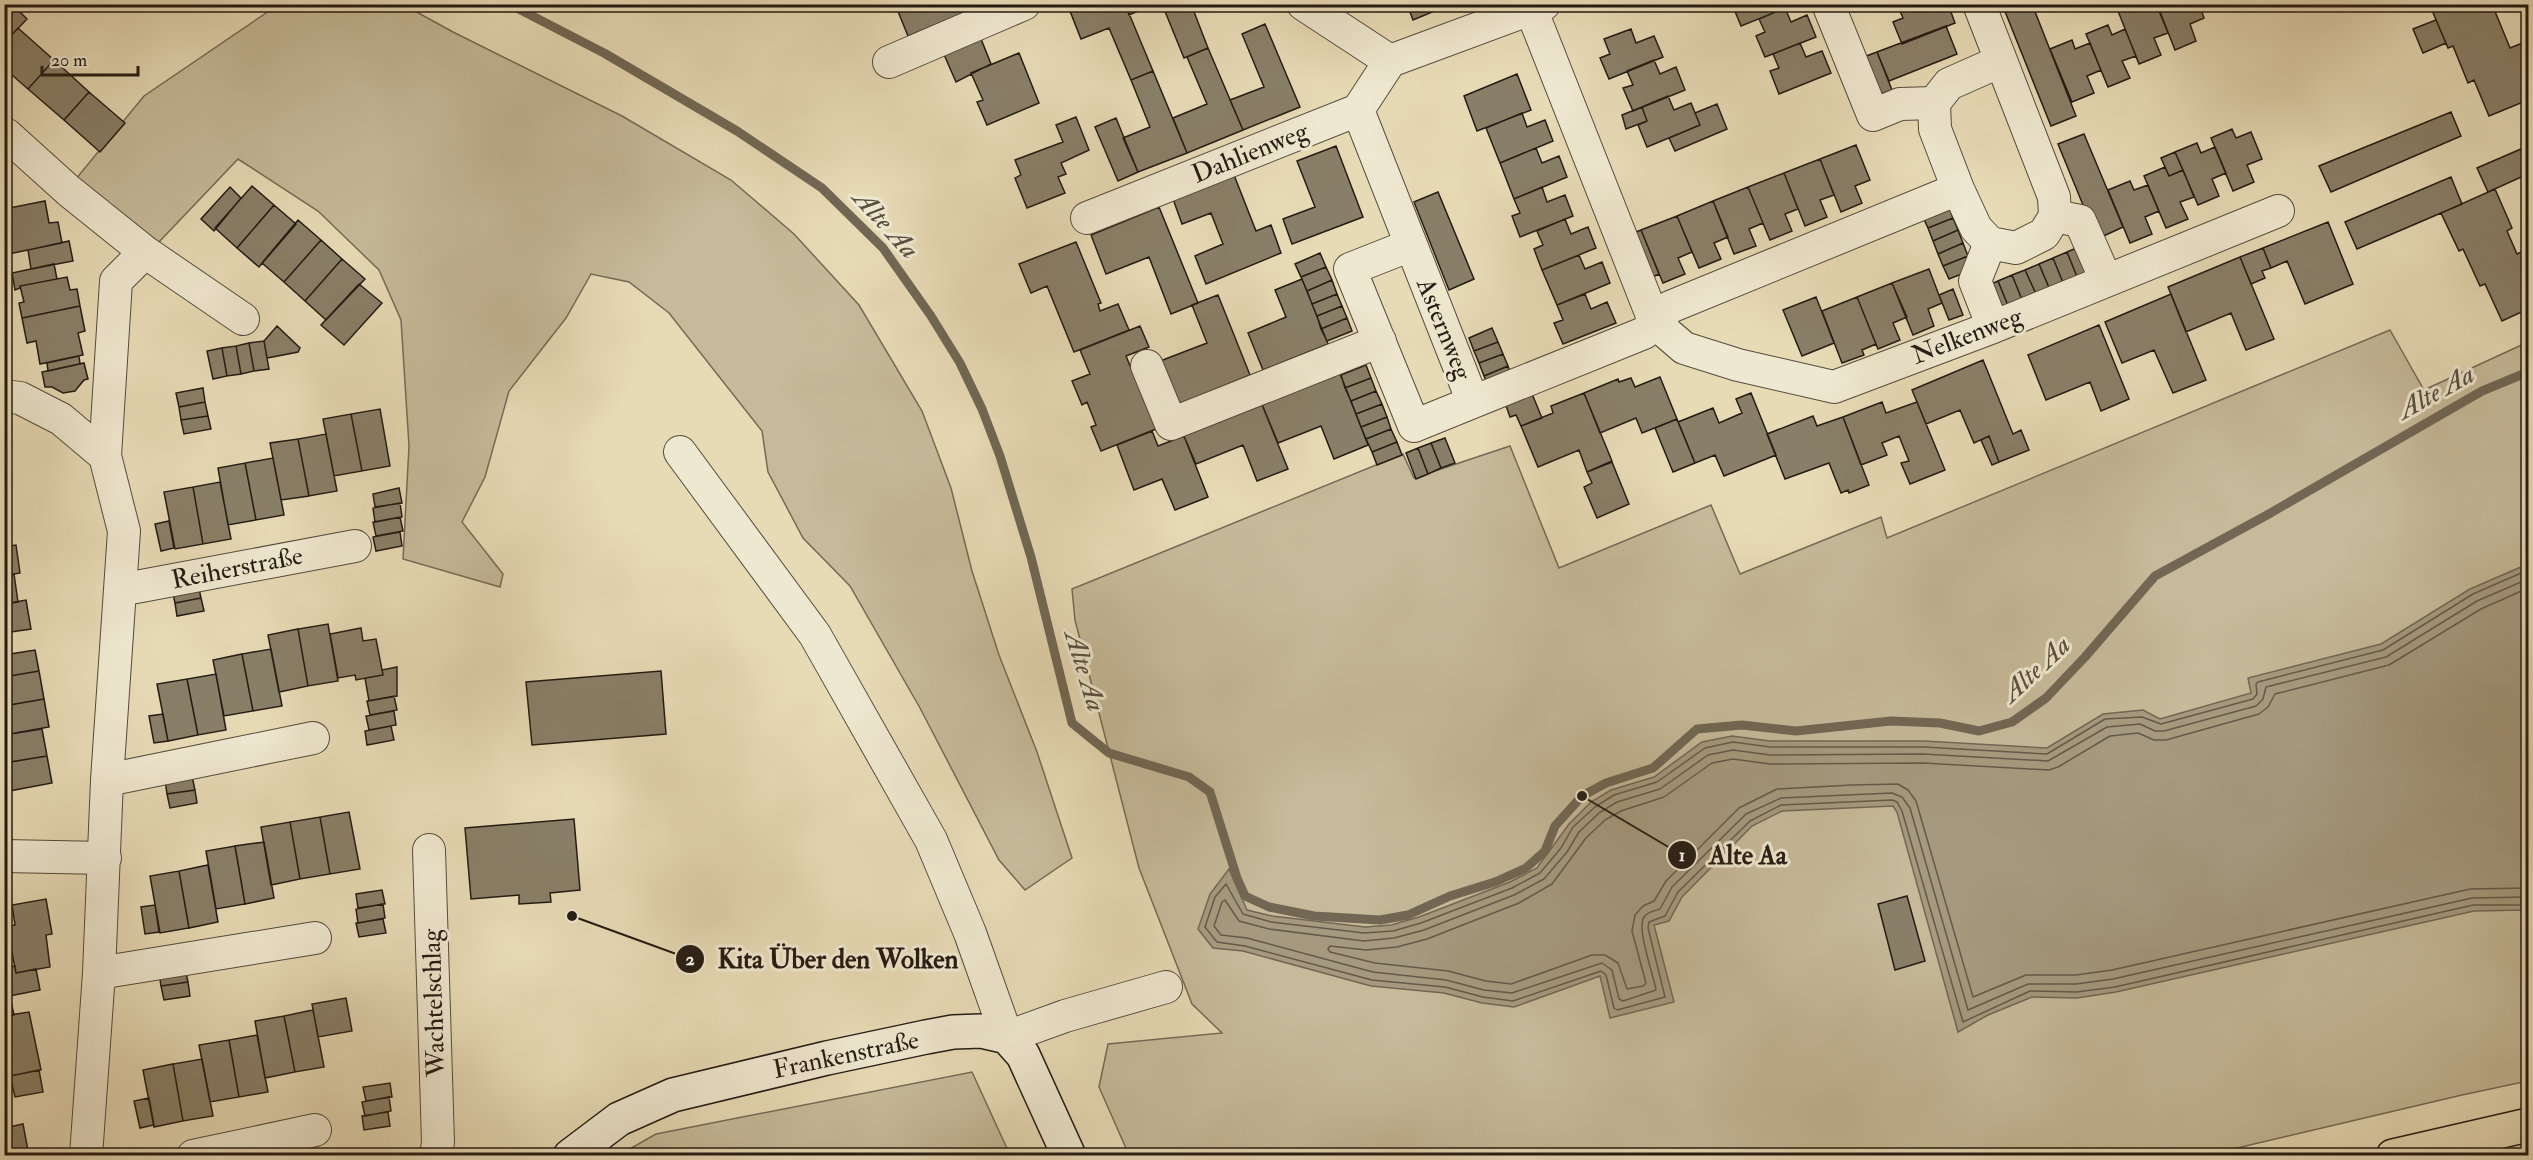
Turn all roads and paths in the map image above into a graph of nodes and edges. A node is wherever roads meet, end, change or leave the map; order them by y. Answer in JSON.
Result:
{"nodes":[{"id":1,"x":1024,"y":4,"type":"edge"},
{"id":2,"x":1303,"y":4,"type":"edge"},
{"id":3,"x":1828,"y":4,"type":"edge"},
{"id":4,"x":1979,"y":4,"type":"edge"},
{"id":5,"x":1538,"y":7,"type":"edge"},
{"id":6,"x":1390,"y":61,"type":"junction"},
{"id":7,"x":2001,"y":61,"type":"junction"},
{"id":8,"x":889,"y":62,"type":"dead end"},
{"id":9,"x":1934,"y":103,"type":"junction"},
{"id":10,"x":1358,"y":110,"type":"junction"},
{"id":11,"x":7,"y":135,"type":"dead end"},
{"id":12,"x":1958,"y":189,"type":"junction"},
{"id":13,"x":2278,"y":210,"type":"dead end"},
{"id":14,"x":2055,"y":216,"type":"junction"},
{"id":15,"x":1087,"y":218,"type":"dead end"},
{"id":16,"x":1990,"y":243,"type":"junction"},
{"id":17,"x":1411,"y":245,"type":"junction"},
{"id":18,"x":145,"y":252,"type":"junction"},
{"id":19,"x":2106,"y":280,"type":"junction"},
{"id":20,"x":243,"y":319,"type":"dead end"},
{"id":21,"x":1655,"y":323,"type":"junction"},
{"id":22,"x":1993,"y":327,"type":"junction"},
{"id":23,"x":1380,"y":341,"type":"junction"},
{"id":24,"x":1147,"y":366,"type":"dead end"},
{"id":25,"x":4,"y":396,"type":"edge"},
{"id":26,"x":1473,"y":402,"type":"junction"},
{"id":27,"x":680,"y":452,"type":"dead end"},
{"id":28,"x":105,"y":456,"type":"junction"},
{"id":29,"x":355,"y":546,"type":"dead end"},
{"id":30,"x":120,"y":590,"type":"junction"},
{"id":31,"x":313,"y":738,"type":"dead end"},
{"id":32,"x":107,"y":780,"type":"junction"},
{"id":33,"x":429,"y":850,"type":"dead end"},
{"id":34,"x":4,"y":856,"type":"edge"},
{"id":35,"x":105,"y":858,"type":"junction"},
{"id":36,"x":315,"y":938,"type":"dead end"},
{"id":37,"x":99,"y":973,"type":"junction"},
{"id":38,"x":1166,"y":987,"type":"dead end"},
{"id":39,"x":1006,"y":1037,"type":"junction"},
{"id":40,"x":2529,"y":1125,"type":"edge"},
{"id":41,"x":315,"y":1130,"type":"dead end"},
{"id":42,"x":87,"y":1155,"type":"edge"},
{"id":43,"x":193,"y":1155,"type":"edge"},
{"id":44,"x":436,"y":1155,"type":"edge"},
{"id":45,"x":570,"y":1155,"type":"edge"},
{"id":46,"x":1069,"y":1155,"type":"edge"},
{"id":47,"x":2393,"y":1155,"type":"edge"}],
"edges":[{"from":1,"to":8,"type":"street"},
{"from":2,"to":6,"type":"street"},
{"from":3,"to":9,"type":"street"},
{"from":4,"to":7,"type":"street"},
{"from":5,"to":6,"type":"street"},
{"from":5,"to":21,"type":"street"},
{"from":6,"to":10,"type":"street"},
{"from":7,"to":9,"type":"street"},
{"from":7,"to":14,"type":"street"},
{"from":9,"to":12,"type":"street"},
{"from":10,"to":15,"type":"street","name":"Dahlienweg"},
{"from":10,"to":17,"type":"street","name":"Asternweg"},
{"from":11,"to":18,"type":"street"},
{"from":12,"to":16,"type":"street"},
{"from":12,"to":21,"type":"street"},
{"from":13,"to":19,"type":"street","name":"Nelkenweg"},
{"from":14,"to":16,"type":"street"},
{"from":14,"to":19,"type":"street"},
{"from":16,"to":22,"type":"street"},
{"from":17,"to":23,"type":"street","name":"Asternweg"},
{"from":17,"to":26,"type":"street","name":"Asternweg"},
{"from":18,"to":20,"type":"street"},
{"from":18,"to":28,"type":"street"},
{"from":19,"to":22,"type":"street","name":"Nelkenweg"},
{"from":21,"to":22,"type":"street","name":"Nelkenweg"},
{"from":21,"to":26,"type":"street"},
{"from":23,"to":24,"type":"street"},
{"from":23,"to":26,"type":"street","name":"Asternweg"},
{"from":25,"to":28,"type":"street"},
{"from":27,"to":39,"type":"street"},
{"from":28,"to":30,"type":"street"},
{"from":29,"to":30,"type":"street","name":"Reiherstraße"},
{"from":30,"to":32,"type":"street"},
{"from":31,"to":32,"type":"street"},
{"from":32,"to":35,"type":"street"},
{"from":33,"to":44,"type":"street","name":"Wachtelschlag"},
{"from":34,"to":35,"type":"street"},
{"from":35,"to":37,"type":"street"},
{"from":36,"to":37,"type":"street"},
{"from":37,"to":42,"type":"street"},
{"from":38,"to":39,"type":"street"},
{"from":39,"to":45,"type":"main road","name":"Frankenstraße"},
{"from":39,"to":46,"type":"main road"},
{"from":40,"to":47,"type":"main road"},
{"from":41,"to":43,"type":"street"}]}
